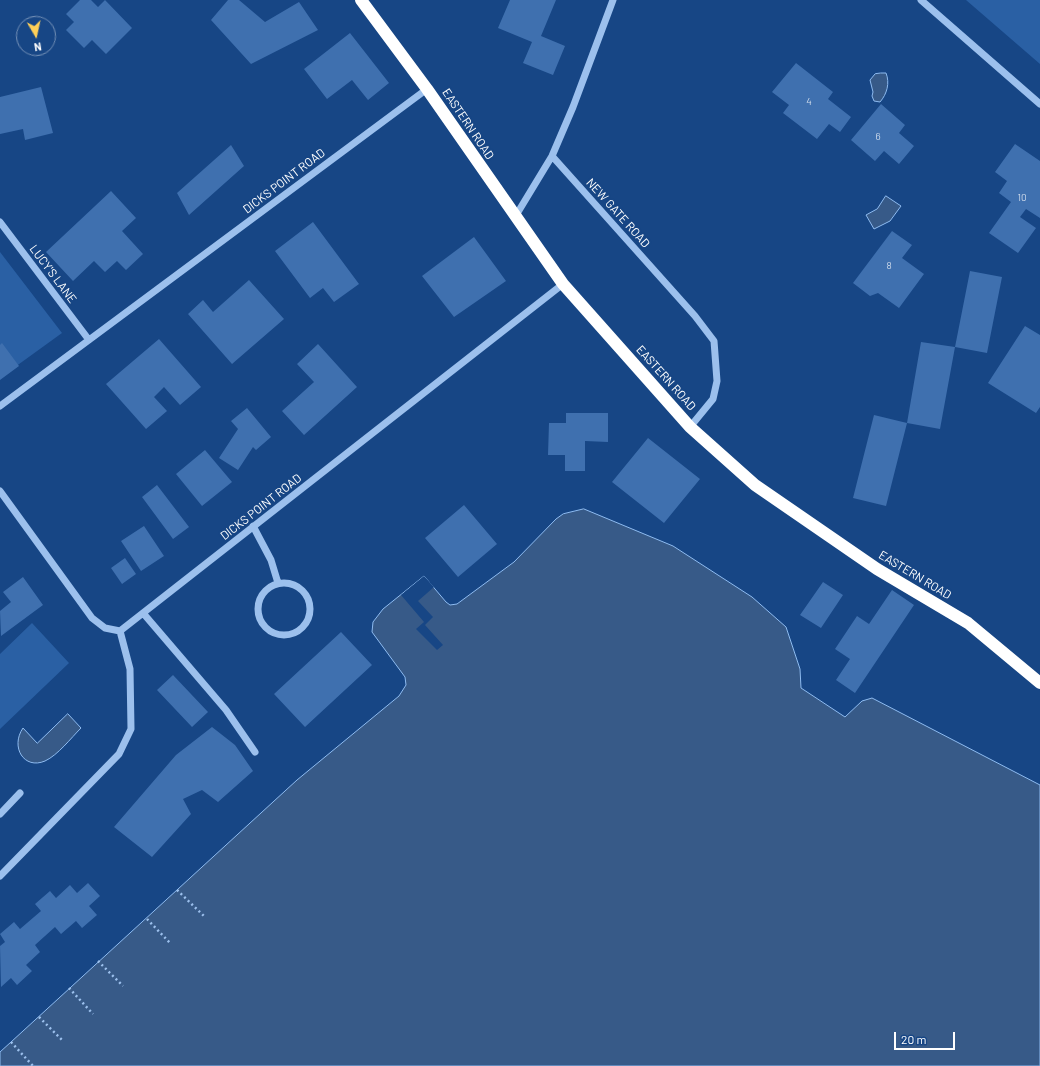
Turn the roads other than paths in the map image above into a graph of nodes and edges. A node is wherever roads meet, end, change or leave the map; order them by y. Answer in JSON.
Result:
{"nodes":[{"id":1,"x":361,"y":0,"type":"edge"},
{"id":2,"x":613,"y":0,"type":"edge"},
{"id":3,"x":921,"y":0,"type":"edge"},
{"id":4,"x":427,"y":89,"type":"junction"},
{"id":5,"x":1040,"y":104,"type":"edge"},
{"id":6,"x":552,"y":156,"type":"junction"},
{"id":7,"x":515,"y":217,"type":"junction"},
{"id":8,"x":0,"y":222,"type":"edge"},
{"id":9,"x":563,"y":284,"type":"junction"},
{"id":10,"x":89,"y":340,"type":"junction"},
{"id":11,"x":0,"y":406,"type":"edge"},
{"id":12,"x":690,"y":427,"type":"junction"},
{"id":13,"x":0,"y":492,"type":"edge"},
{"id":14,"x":253,"y":526,"type":"junction"},
{"id":15,"x":278,"y":583,"type":"junction"},
{"id":16,"x":143,"y":613,"type":"junction"},
{"id":17,"x":120,"y":631,"type":"junction"},
{"id":18,"x":1040,"y":683,"type":"edge"},
{"id":19,"x":255,"y":752,"type":"dead end"},
{"id":20,"x":20,"y":793,"type":"dead end"},
{"id":21,"x":0,"y":814,"type":"edge"},
{"id":22,"x":0,"y":876,"type":"edge"}],
"edges":[{"from":1,"to":4,"type":"highway","name":"EASTERN ROAD"},
{"from":2,"to":6,"type":"street"},
{"from":3,"to":5,"type":"street"},
{"from":4,"to":7,"type":"highway","name":"EASTERN ROAD"},
{"from":4,"to":10,"type":"street","name":"DICKS POINT ROAD"},
{"from":6,"to":7,"type":"street"},
{"from":6,"to":12,"type":"street","name":"NEW GATE ROAD"},
{"from":7,"to":9,"type":"highway","name":"EASTERN ROAD"},
{"from":8,"to":10,"type":"street","name":"LUCY'S LANE"},
{"from":9,"to":12,"type":"highway","name":"EASTERN ROAD"},
{"from":9,"to":14,"type":"street","name":"DICKS POINT ROAD"},
{"from":10,"to":11,"type":"street","name":"DICKS POINT ROAD"},
{"from":12,"to":18,"type":"highway","name":"EASTERN ROAD"},
{"from":13,"to":17,"type":"street"},
{"from":14,"to":15,"type":"street"},
{"from":14,"to":16,"type":"street","name":"DICKS POINT ROAD"},
{"from":15,"to":15,"type":"street"},
{"from":16,"to":17,"type":"street","name":"DICKS POINT ROAD"},
{"from":16,"to":19,"type":"street"},
{"from":17,"to":22,"type":"street"},
{"from":20,"to":21,"type":"street"}]}
